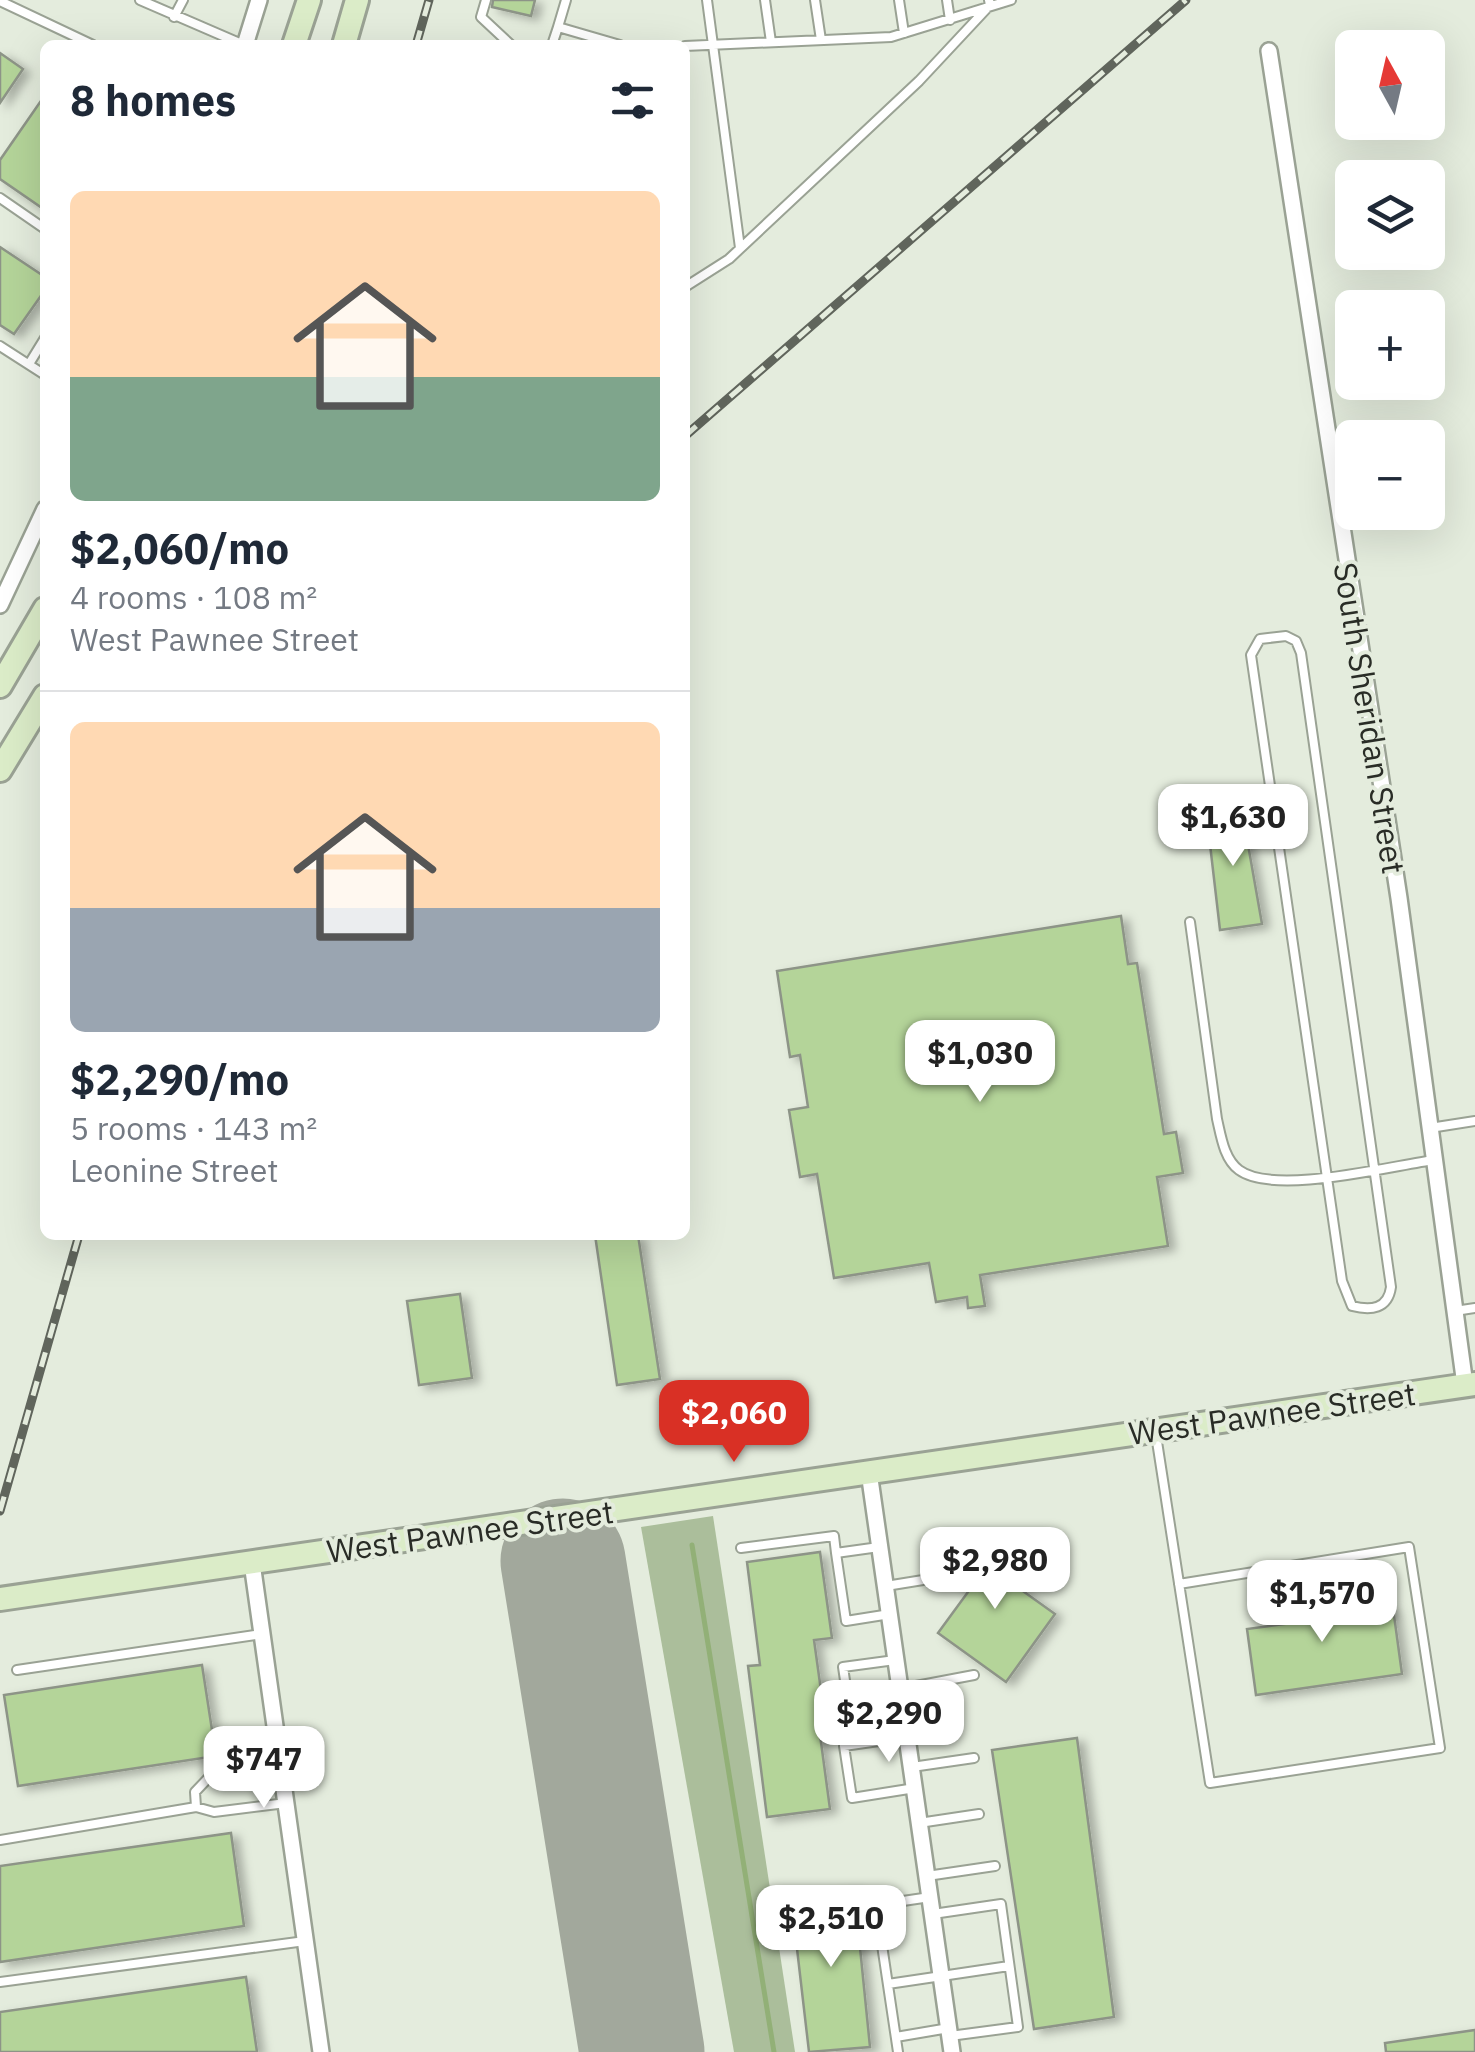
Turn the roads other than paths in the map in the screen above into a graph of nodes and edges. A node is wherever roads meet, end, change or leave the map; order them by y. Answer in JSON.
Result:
{"nodes":[{"id":1,"x":0,"y":0,"type":"edge"},
{"id":2,"x":140,"y":0,"type":"edge"},
{"id":3,"x":183,"y":0,"type":"edge"},
{"id":4,"x":259,"y":0,"type":"edge"},
{"id":5,"x":309,"y":0,"type":"edge"},
{"id":6,"x":357,"y":0,"type":"edge"},
{"id":7,"x":486,"y":0,"type":"edge"},
{"id":8,"x":566,"y":0,"type":"edge"},
{"id":9,"x":707,"y":0,"type":"edge"},
{"id":10,"x":765,"y":0,"type":"edge"},
{"id":11,"x":815,"y":0,"type":"edge"},
{"id":12,"x":898,"y":0,"type":"edge"},
{"id":13,"x":947,"y":0,"type":"edge"},
{"id":14,"x":1011,"y":0,"type":"edge"},
{"id":15,"x":989,"y":3,"type":"edge"},
{"id":16,"x":174,"y":17,"type":"junction"},
{"id":17,"x":950,"y":20,"type":"junction"},
{"id":18,"x":558,"y":27,"type":"junction"},
{"id":19,"x":904,"y":33,"type":"junction"},
{"id":20,"x":84,"y":40,"type":"edge"},
{"id":21,"x":232,"y":40,"type":"edge"},
{"id":22,"x":247,"y":40,"type":"edge"},
{"id":23,"x":296,"y":40,"type":"edge"},
{"id":24,"x":345,"y":40,"type":"edge"},
{"id":25,"x":506,"y":40,"type":"edge"},
{"id":26,"x":554,"y":40,"type":"edge"},
{"id":27,"x":588,"y":40,"type":"edge"},
{"id":28,"x":821,"y":40,"type":"junction"},
{"id":29,"x":771,"y":42,"type":"junction"},
{"id":30,"x":712,"y":45,"type":"junction"},
{"id":31,"x":690,"y":46,"type":"edge"},
{"id":32,"x":1269,"y":51,"type":"dead end"},
{"id":33,"x":0,"y":198,"type":"edge"},
{"id":34,"x":40,"y":226,"type":"edge"},
{"id":35,"x":740,"y":248,"type":"junction"},
{"id":36,"x":690,"y":283,"type":"edge"},
{"id":37,"x":0,"y":346,"type":"edge"},
{"id":38,"x":40,"y":346,"type":"edge"},
{"id":39,"x":29,"y":364,"type":"junction"},
{"id":40,"x":40,"y":371,"type":"edge"},
{"id":41,"x":40,"y":520,"type":"edge"},
{"id":42,"x":0,"y":605,"type":"edge"},
{"id":43,"x":40,"y":618,"type":"edge"},
{"id":44,"x":0,"y":686,"type":"edge"},
{"id":45,"x":40,"y":704,"type":"edge"},
{"id":46,"x":0,"y":770,"type":"edge"},
{"id":47,"x":1190,"y":922,"type":"dead end"},
{"id":48,"x":1475,"y":1121,"type":"edge"},
{"id":49,"x":1430,"y":1128,"type":"junction"},
{"id":50,"x":1434,"y":1160,"type":"junction"},
{"id":51,"x":1375,"y":1168,"type":"junction"},
{"id":52,"x":1329,"y":1175,"type":"junction"},
{"id":53,"x":1475,"y":1308,"type":"edge"},
{"id":54,"x":1455,"y":1311,"type":"junction"},
{"id":55,"x":1470,"y":1384,"type":"edge"},
{"id":56,"x":1155,"y":1430,"type":"junction"},
{"id":57,"x":869,"y":1472,"type":"junction"},
{"id":58,"x":880,"y":1546,"type":"junction"},
{"id":59,"x":741,"y":1548,"type":"dead end"},
{"id":60,"x":950,"y":1549,"type":"dead end"},
{"id":61,"x":836,"y":1553,"type":"junction"},
{"id":62,"x":252,"y":1563,"type":"junction"},
{"id":63,"x":1179,"y":1584,"type":"junction"},
{"id":64,"x":886,"y":1586,"type":"junction"},
{"id":65,"x":0,"y":1600,"type":"edge"},
{"id":66,"x":890,"y":1614,"type":"junction"},
{"id":67,"x":262,"y":1634,"type":"junction"},
{"id":68,"x":896,"y":1660,"type":"junction"},
{"id":69,"x":17,"y":1670,"type":"dead end"},
{"id":70,"x":974,"y":1675,"type":"dead end"},
{"id":71,"x":900,"y":1689,"type":"junction"},
{"id":72,"x":904,"y":1714,"type":"junction"},
{"id":73,"x":907,"y":1736,"type":"junction"},
{"id":74,"x":974,"y":1758,"type":"dead end"},
{"id":75,"x":280,"y":1759,"type":"junction"},
{"id":76,"x":912,"y":1767,"type":"junction"},
{"id":77,"x":914,"y":1788,"type":"junction"},
{"id":78,"x":286,"y":1803,"type":"junction"},
{"id":79,"x":196,"y":1806,"type":"junction"},
{"id":80,"x":979,"y":1814,"type":"dead end"},
{"id":81,"x":920,"y":1824,"type":"junction"},
{"id":82,"x":0,"y":1840,"type":"edge"},
{"id":83,"x":995,"y":1866,"type":"dead end"},
{"id":84,"x":927,"y":1876,"type":"junction"},
{"id":85,"x":930,"y":1897,"type":"junction"},
{"id":86,"x":932,"y":1914,"type":"junction"},
{"id":87,"x":305,"y":1941,"type":"junction"},
{"id":88,"x":1010,"y":1966,"type":"junction"},
{"id":89,"x":942,"y":1976,"type":"junction"},
{"id":90,"x":0,"y":1982,"type":"edge"},
{"id":91,"x":888,"y":1984,"type":"junction"},
{"id":92,"x":896,"y":2037,"type":"junction"},
{"id":93,"x":950,"y":2039,"type":"edge"},
{"id":94,"x":321,"y":2052,"type":"edge"},
{"id":95,"x":898,"y":2052,"type":"edge"}],
"edges":[{"from":1,"to":20,"type":"lane"},
{"from":2,"to":16,"type":"lane"},
{"from":3,"to":16,"type":"lane"},
{"from":4,"to":22,"type":"street"},
{"from":5,"to":23,"type":"main road"},
{"from":6,"to":24,"type":"main road"},
{"from":7,"to":25,"type":"lane"},
{"from":8,"to":18,"type":"lane"},
{"from":9,"to":30,"type":"lane"},
{"from":10,"to":29,"type":"lane"},
{"from":11,"to":28,"type":"lane"},
{"from":12,"to":19,"type":"lane"},
{"from":13,"to":17,"type":"lane"},
{"from":14,"to":15,"type":"lane"},
{"from":15,"to":17,"type":"lane"},
{"from":15,"to":35,"type":"lane"},
{"from":16,"to":21,"type":"lane"},
{"from":17,"to":19,"type":"lane"},
{"from":18,"to":26,"type":"lane"},
{"from":18,"to":27,"type":"lane"},
{"from":19,"to":28,"type":"lane"},
{"from":28,"to":29,"type":"lane"},
{"from":29,"to":30,"type":"lane"},
{"from":30,"to":31,"type":"lane"},
{"from":30,"to":35,"type":"lane"},
{"from":32,"to":49,"type":"street","name":"South Sheridan Street"},
{"from":33,"to":34,"type":"lane"},
{"from":35,"to":36,"type":"lane"},
{"from":37,"to":39,"type":"lane"},
{"from":38,"to":39,"type":"lane"},
{"from":39,"to":40,"type":"lane"},
{"from":41,"to":42,"type":"street"},
{"from":43,"to":44,"type":"main road"},
{"from":45,"to":46,"type":"main road"},
{"from":47,"to":52,"type":"lane"},
{"from":48,"to":49,"type":"lane"},
{"from":49,"to":50,"type":"street","name":"South Sheridan Street"},
{"from":50,"to":51,"type":"lane"},
{"from":50,"to":54,"type":"street","name":"South Sheridan Street"},
{"from":51,"to":52,"type":"lane"},
{"from":51,"to":52,"type":"lane"},
{"from":51,"to":52,"type":"lane"},
{"from":53,"to":54,"type":"lane"},
{"from":54,"to":55,"type":"street","name":"South Sheridan Street"},
{"from":55,"to":56,"type":"main road","name":"West Pawnee Street"},
{"from":56,"to":57,"type":"main road","name":"West Pawnee Street"},
{"from":56,"to":63,"type":"lane"},
{"from":57,"to":58,"type":"street"},
{"from":57,"to":62,"type":"main road","name":"West Pawnee Street"},
{"from":58,"to":61,"type":"lane"},
{"from":58,"to":64,"type":"street"},
{"from":59,"to":61,"type":"lane"},
{"from":60,"to":64,"type":"lane"},
{"from":61,"to":66,"type":"lane"},
{"from":62,"to":65,"type":"main road","name":"West Pawnee Street"},
{"from":62,"to":67,"type":"street"},
{"from":63,"to":63,"type":"lane"},
{"from":64,"to":66,"type":"street"},
{"from":66,"to":68,"type":"street"},
{"from":67,"to":69,"type":"lane"},
{"from":67,"to":75,"type":"street"},
{"from":68,"to":71,"type":"street"},
{"from":68,"to":72,"type":"lane"},
{"from":70,"to":71,"type":"lane"},
{"from":71,"to":72,"type":"street"},
{"from":72,"to":73,"type":"street"},
{"from":73,"to":76,"type":"street"},
{"from":73,"to":77,"type":"lane"},
{"from":74,"to":76,"type":"lane"},
{"from":75,"to":78,"type":"street"},
{"from":75,"to":79,"type":"lane"},
{"from":76,"to":77,"type":"street"},
{"from":77,"to":81,"type":"street"},
{"from":78,"to":79,"type":"lane"},
{"from":78,"to":87,"type":"street"},
{"from":79,"to":82,"type":"lane"},
{"from":80,"to":81,"type":"lane"},
{"from":81,"to":84,"type":"street"},
{"from":83,"to":84,"type":"lane"},
{"from":84,"to":85,"type":"street"},
{"from":85,"to":86,"type":"street"},
{"from":85,"to":91,"type":"lane"},
{"from":86,"to":88,"type":"lane"},
{"from":86,"to":89,"type":"street"},
{"from":87,"to":90,"type":"lane"},
{"from":87,"to":94,"type":"street"},
{"from":88,"to":89,"type":"lane"},
{"from":88,"to":93,"type":"lane"},
{"from":89,"to":91,"type":"lane"},
{"from":89,"to":93,"type":"street"},
{"from":91,"to":92,"type":"lane"},
{"from":92,"to":93,"type":"lane"},
{"from":92,"to":95,"type":"lane"}]}
